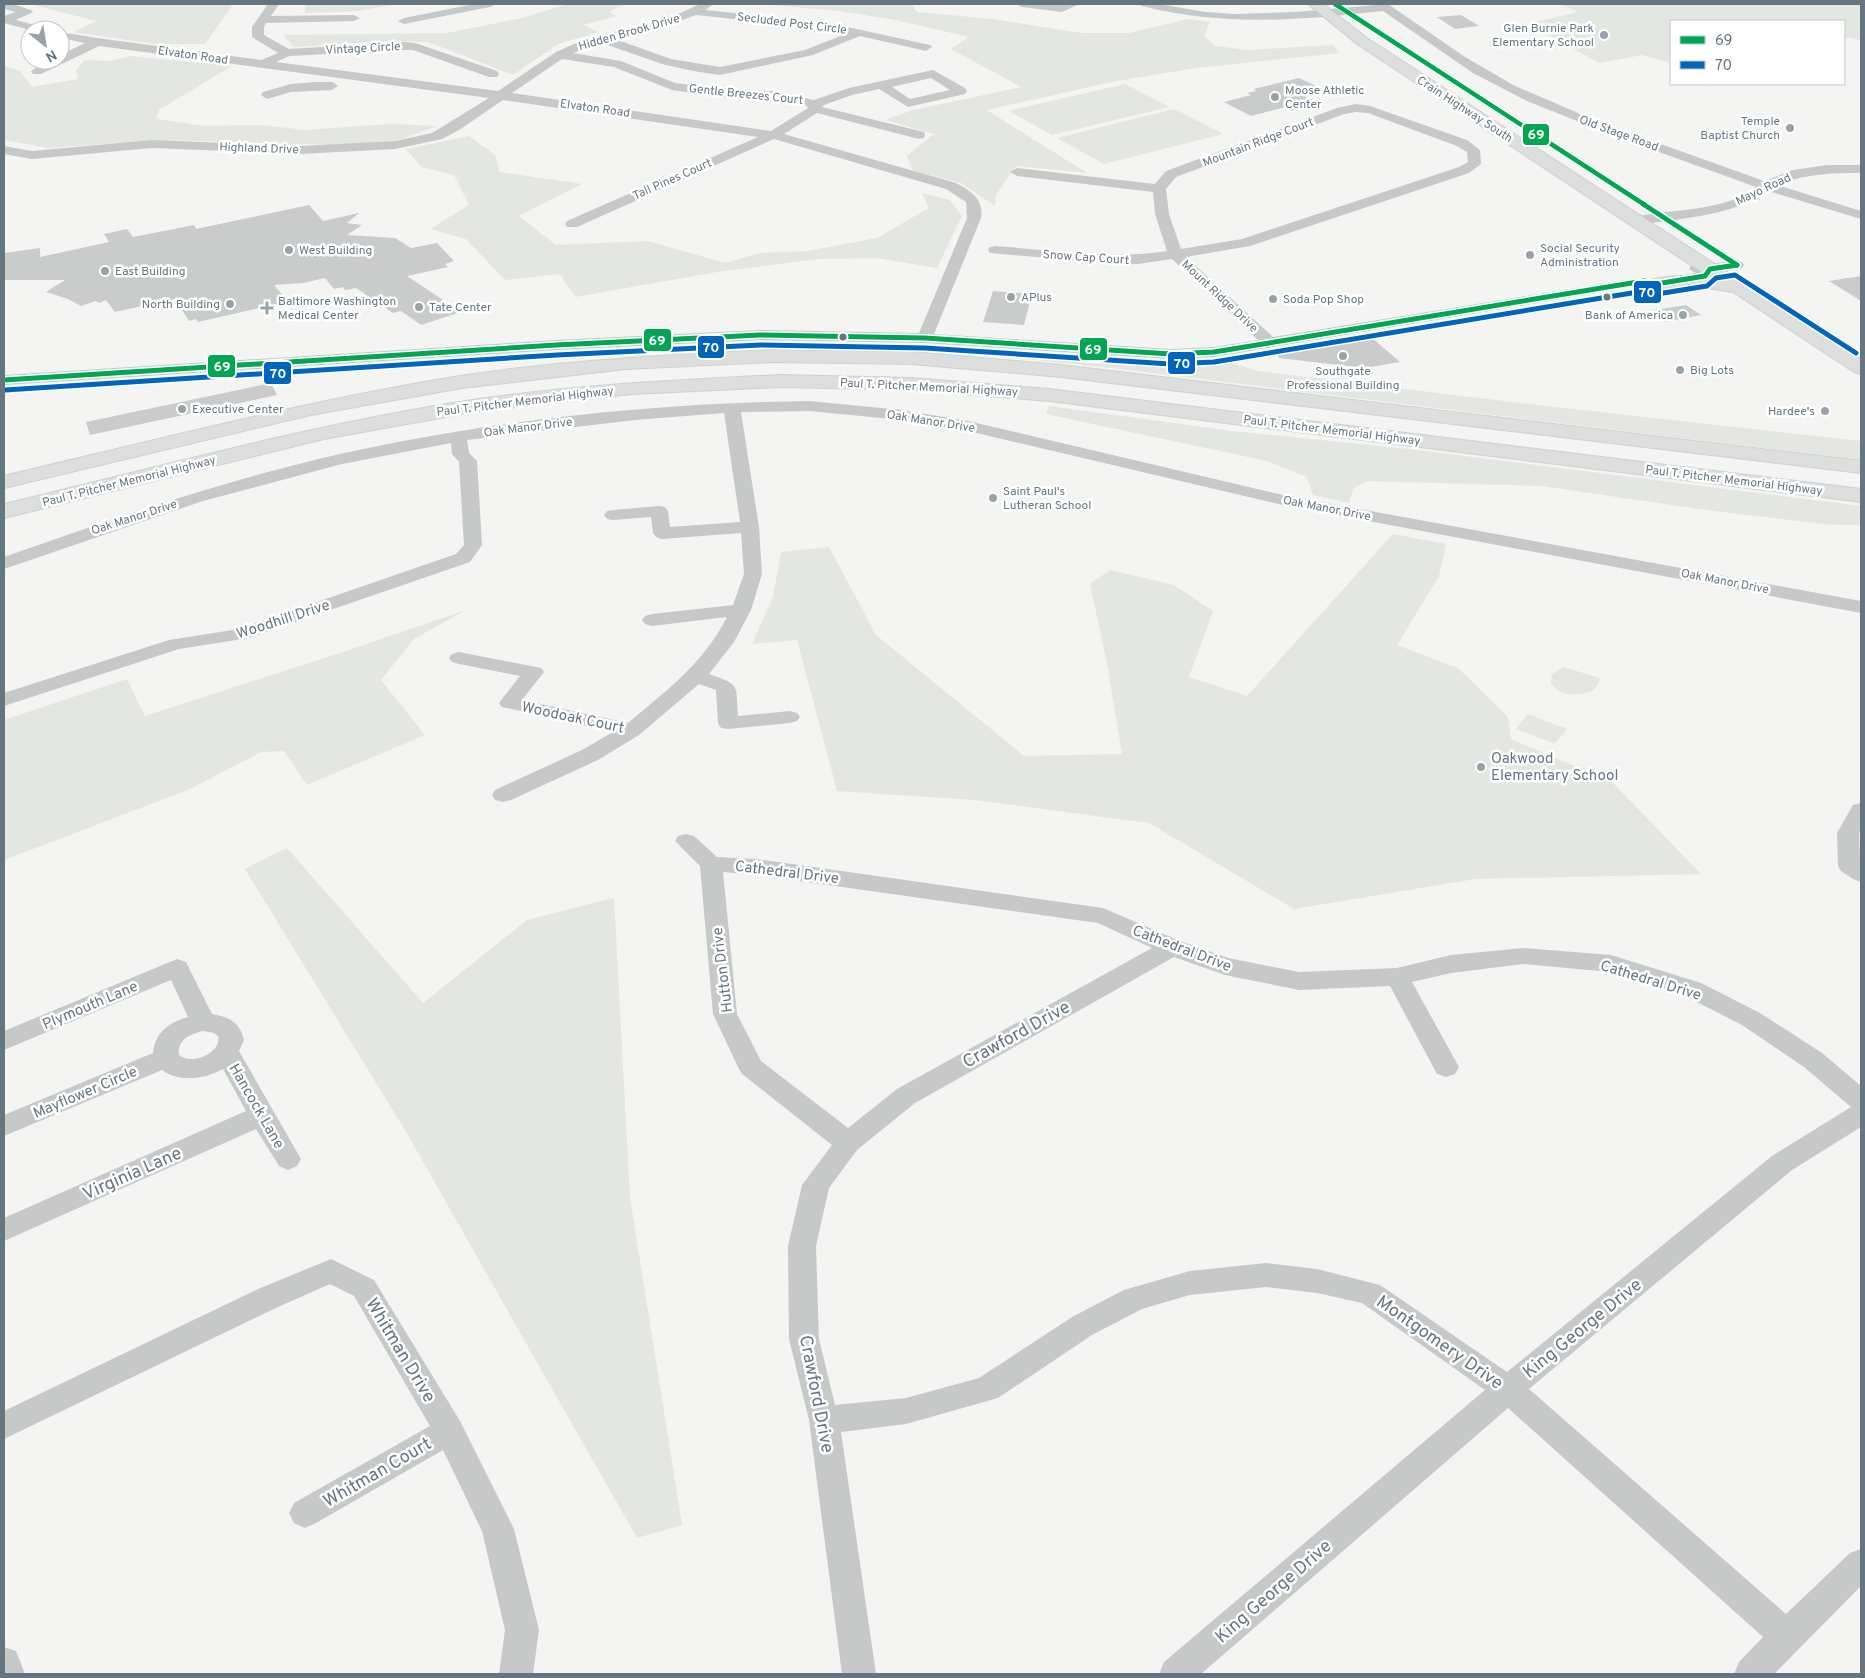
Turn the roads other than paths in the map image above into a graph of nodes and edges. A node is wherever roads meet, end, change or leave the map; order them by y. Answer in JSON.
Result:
{"nodes":[{"id":1,"x":273,"y":4,"type":"edge"},
{"id":2,"x":490,"y":4,"type":"edge"},
{"id":3,"x":708,"y":4,"type":"edge"},
{"id":4,"x":1022,"y":4,"type":"edge"},
{"id":5,"x":1073,"y":4,"type":"edge"},
{"id":6,"x":1146,"y":4,"type":"edge"},
{"id":7,"x":4,"y":5,"type":"edge"},
{"id":8,"x":1330,"y":8,"type":"edge"},
{"id":9,"x":1387,"y":8,"type":"edge"},
{"id":10,"x":662,"y":11,"type":"dead end"},
{"id":11,"x":696,"y":12,"type":"junction"},
{"id":12,"x":684,"y":16,"type":"junction"},
{"id":13,"x":354,"y":18,"type":"dead end"},
{"id":14,"x":4,"y":20,"type":"edge"},
{"id":15,"x":262,"y":20,"type":"junction"},
{"id":16,"x":404,"y":21,"type":"dead end"},
{"id":17,"x":20,"y":24,"type":"edge"},
{"id":18,"x":859,"y":32,"type":"junction"},
{"id":19,"x":70,"y":36,"type":"edge"},
{"id":20,"x":601,"y":38,"type":"junction"},
{"id":21,"x":97,"y":42,"type":"junction"},
{"id":22,"x":926,"y":47,"type":"dead end"},
{"id":23,"x":287,"y":53,"type":"junction"},
{"id":24,"x":560,"y":54,"type":"junction"},
{"id":25,"x":70,"y":55,"type":"edge"},
{"id":26,"x":261,"y":64,"type":"junction"},
{"id":27,"x":274,"y":66,"type":"junction"},
{"id":28,"x":493,"y":74,"type":"dead end"},
{"id":29,"x":380,"y":80,"type":"junction"},
{"id":30,"x":881,"y":85,"type":"junction"},
{"id":31,"x":342,"y":87,"type":"dead end"},
{"id":32,"x":361,"y":90,"type":"dead end"},
{"id":33,"x":386,"y":93,"type":"dead end"},
{"id":34,"x":267,"y":94,"type":"dead end"},
{"id":35,"x":412,"y":96,"type":"dead end"},
{"id":36,"x":502,"y":96,"type":"junction"},
{"id":37,"x":815,"y":109,"type":"junction"},
{"id":38,"x":919,"y":134,"type":"dead end"},
{"id":39,"x":773,"y":135,"type":"junction"},
{"id":40,"x":4,"y":150,"type":"edge"},
{"id":41,"x":32,"y":155,"type":"junction"},
{"id":42,"x":11,"y":164,"type":"dead end"},
{"id":43,"x":1861,"y":168,"type":"edge"},
{"id":44,"x":1017,"y":172,"type":"dead end"},
{"id":45,"x":1766,"y":185,"type":"junction"},
{"id":46,"x":1159,"y":189,"type":"junction"},
{"id":47,"x":1861,"y":215,"type":"edge"},
{"id":48,"x":1662,"y":218,"type":"junction"},
{"id":49,"x":1635,"y":221,"type":"junction"},
{"id":50,"x":572,"y":224,"type":"dead end"},
{"id":51,"x":995,"y":250,"type":"dead end"},
{"id":52,"x":1176,"y":254,"type":"junction"},
{"id":53,"x":1737,"y":265,"type":"junction"},
{"id":54,"x":1710,"y":269,"type":"junction"},
{"id":55,"x":1650,"y":282,"type":"junction"},
{"id":56,"x":1746,"y":293,"type":"junction"},
{"id":57,"x":925,"y":338,"type":"junction"},
{"id":58,"x":1270,"y":343,"type":"junction"},
{"id":59,"x":1861,"y":345,"type":"edge"},
{"id":60,"x":1861,"y":368,"type":"edge"},
{"id":61,"x":4,"y":380,"type":"edge"},
{"id":62,"x":473,"y":406,"type":"junction"},
{"id":63,"x":732,"y":407,"type":"junction"},
{"id":64,"x":255,"y":422,"type":"junction"},
{"id":65,"x":479,"y":433,"type":"junction"},
{"id":66,"x":458,"y":437,"type":"junction"},
{"id":67,"x":468,"y":461,"type":"junction"},
{"id":68,"x":1861,"y":467,"type":"edge"},
{"id":69,"x":4,"y":472,"type":"edge"},
{"id":70,"x":4,"y":482,"type":"edge"},
{"id":71,"x":1861,"y":496,"type":"edge"},
{"id":72,"x":4,"y":511,"type":"edge"},
{"id":73,"x":613,"y":515,"type":"dead end"},
{"id":74,"x":4,"y":522,"type":"edge"},
{"id":75,"x":750,"y":527,"type":"junction"},
{"id":76,"x":4,"y":563,"type":"edge"},
{"id":77,"x":1861,"y":607,"type":"edge"},
{"id":78,"x":741,"y":610,"type":"junction"},
{"id":79,"x":652,"y":620,"type":"dead end"},
{"id":80,"x":460,"y":658,"type":"dead end"},
{"id":81,"x":696,"y":676,"type":"junction"},
{"id":82,"x":4,"y":700,"type":"edge"},
{"id":83,"x":790,"y":717,"type":"dead end"},
{"id":84,"x":632,"y":730,"type":"junction"},
{"id":85,"x":503,"y":795,"type":"dead end"},
{"id":86,"x":1861,"y":810,"type":"edge"},
{"id":87,"x":686,"y":841,"type":"dead end"},
{"id":88,"x":711,"y":864,"type":"junction"},
{"id":89,"x":1861,"y":874,"type":"edge"},
{"id":90,"x":1172,"y":947,"type":"junction"},
{"id":91,"x":1397,"y":977,"type":"junction"},
{"id":92,"x":203,"y":1022,"type":"junction"},
{"id":93,"x":4,"y":1041,"type":"edge"},
{"id":94,"x":227,"y":1052,"type":"junction"},
{"id":95,"x":166,"y":1058,"type":"junction"},
{"id":96,"x":1446,"y":1067,"type":"dead end"},
{"id":97,"x":1861,"y":1101,"type":"edge"},
{"id":98,"x":1861,"y":1114,"type":"edge"},
{"id":99,"x":261,"y":1115,"type":"junction"},
{"id":100,"x":4,"y":1126,"type":"edge"},
{"id":101,"x":848,"y":1143,"type":"junction"},
{"id":102,"x":288,"y":1159,"type":"dead end"},
{"id":103,"x":4,"y":1230,"type":"edge"},
{"id":104,"x":1508,"y":1389,"type":"junction"},
{"id":105,"x":824,"y":1420,"type":"junction"},
{"id":106,"x":4,"y":1426,"type":"edge"},
{"id":107,"x":449,"y":1431,"type":"junction"},
{"id":108,"x":305,"y":1513,"type":"dead end"},
{"id":109,"x":1861,"y":1564,"type":"edge"},
{"id":110,"x":1787,"y":1636,"type":"junction"},
{"id":111,"x":4,"y":1663,"type":"edge"},
{"id":112,"x":8,"y":1674,"type":"edge"},
{"id":113,"x":516,"y":1674,"type":"edge"},
{"id":114,"x":859,"y":1674,"type":"edge"},
{"id":115,"x":1176,"y":1674,"type":"edge"},
{"id":116,"x":1751,"y":1674,"type":"edge"}],
"edges":[{"from":1,"to":15,"type":"street"},
{"from":2,"to":16,"type":"street"},
{"from":3,"to":11,"type":"street","name":"Hidden Brook Drive"},
{"from":4,"to":5,"type":"street"},
{"from":6,"to":8,"type":"street"},
{"from":7,"to":14,"type":"street"},
{"from":8,"to":9,"type":"street"},
{"from":8,"to":48,"type":"main road","name":"Crain Highway South"},
{"from":8,"to":49,"type":"main road","name":"Crain Highway South"},
{"from":9,"to":45,"type":"street","name":"Old Stage Road"},
{"from":10,"to":12,"type":"street"},
{"from":11,"to":12,"type":"street","name":"Hidden Brook Drive"},
{"from":11,"to":18,"type":"street","name":"Secluded Post Circle"},
{"from":12,"to":20,"type":"street","name":"Hidden Brook Drive"},
{"from":13,"to":15,"type":"street"},
{"from":14,"to":17,"type":"street"},
{"from":15,"to":23,"type":"street"},
{"from":18,"to":20,"type":"street","name":"Secluded Post Circle"},
{"from":18,"to":22,"type":"street","name":"Secluded Post Circle"},
{"from":19,"to":21,"type":"street","name":"Elvaton Road"},
{"from":20,"to":24,"type":"street","name":"Hidden Brook Drive"},
{"from":21,"to":25,"type":"street"},
{"from":21,"to":26,"type":"street","name":"Elvaton Road"},
{"from":23,"to":26,"type":"street","name":"Vintage Circle"},
{"from":23,"to":27,"type":"street"},
{"from":23,"to":28,"type":"street","name":"Vintage Circle"},
{"from":24,"to":36,"type":"street","name":"Hidden Brook Drive"},
{"from":24,"to":37,"type":"street","name":"Gentle Breezes Court"},
{"from":26,"to":27,"type":"street","name":"Elvaton Road"},
{"from":27,"to":29,"type":"street","name":"Elvaton Road"},
{"from":29,"to":32,"type":"street"},
{"from":29,"to":36,"type":"street","name":"Elvaton Road"},
{"from":30,"to":30,"type":"street","name":"Tall Pines Court"},
{"from":30,"to":37,"type":"street","name":"Tall Pines Court"},
{"from":31,"to":34,"type":"street"},
{"from":33,"to":35,"type":"street"},
{"from":36,"to":39,"type":"street","name":"Elvaton Road"},
{"from":36,"to":41,"type":"street","name":"Highland Drive"},
{"from":37,"to":38,"type":"street"},
{"from":37,"to":39,"type":"street","name":"Tall Pines Court"},
{"from":39,"to":50,"type":"street","name":"Tall Pines Court"},
{"from":39,"to":57,"type":"street","name":"Elvaton Road"},
{"from":40,"to":41,"type":"street","name":"Highland Drive"},
{"from":41,"to":42,"type":"street"},
{"from":43,"to":45,"type":"street","name":"Mayo Road"},
{"from":44,"to":46,"type":"street"},
{"from":45,"to":47,"type":"street","name":"Old Stage Road"},
{"from":45,"to":48,"type":"street","name":"Mayo Road"},
{"from":46,"to":52,"type":"street","name":"Mount Ridge Drive"},
{"from":46,"to":52,"type":"street","name":"Mountain Ridge Court"},
{"from":48,"to":49,"type":"street","name":"Mayo Road"},
{"from":48,"to":53,"type":"main road","name":"Crain Highway South"},
{"from":49,"to":54,"type":"main road","name":"Crain Highway South"},
{"from":51,"to":52,"type":"street","name":"Snow Cap Court"},
{"from":52,"to":58,"type":"street","name":"Mount Ridge Drive"},
{"from":53,"to":54,"type":"street"},
{"from":53,"to":59,"type":"main road","name":"Crain Highway South"},
{"from":54,"to":55,"type":"street"},
{"from":54,"to":56,"type":"main road","name":"Crain Highway South"},
{"from":55,"to":56,"type":"main road"},
{"from":55,"to":58,"type":"street"},
{"from":56,"to":60,"type":"main road"},
{"from":57,"to":58,"type":"street"},
{"from":57,"to":61,"type":"street"},
{"from":62,"to":71,"type":"main road","name":"Paul T. Pitcher Memorial Highway"},
{"from":62,"to":72,"type":"main road","name":"Paul T. Pitcher Memorial Highway"},
{"from":62,"to":74,"type":"main road"},
{"from":63,"to":65,"type":"street","name":"Oak Manor Drive"},
{"from":63,"to":75,"type":"street"},
{"from":63,"to":77,"type":"street","name":"Oak Manor Drive"},
{"from":64,"to":68,"type":"main road","name":"Paul T. Pitcher Memorial Highway"},
{"from":64,"to":69,"type":"main road"},
{"from":64,"to":70,"type":"main road","name":"Paul T. Pitcher Memorial Highway"},
{"from":65,"to":66,"type":"street","name":"Oak Manor Drive"},
{"from":65,"to":67,"type":"street","name":"Woodhill Drive"},
{"from":66,"to":67,"type":"street","name":"Woodhill Drive"},
{"from":66,"to":76,"type":"street","name":"Oak Manor Drive"},
{"from":67,"to":82,"type":"street","name":"Woodhill Drive"},
{"from":73,"to":75,"type":"street"},
{"from":75,"to":78,"type":"street"},
{"from":78,"to":79,"type":"street"},
{"from":78,"to":81,"type":"street"},
{"from":80,"to":84,"type":"street","name":"Woodoak Court"},
{"from":81,"to":83,"type":"street"},
{"from":81,"to":84,"type":"street"},
{"from":84,"to":85,"type":"street"},
{"from":86,"to":89,"type":"street"},
{"from":87,"to":88,"type":"street"},
{"from":88,"to":90,"type":"street","name":"Cathedral Drive"},
{"from":88,"to":101,"type":"street","name":"Hutton Drive"},
{"from":90,"to":91,"type":"street","name":"Cathedral Drive"},
{"from":90,"to":101,"type":"street","name":"Crawford Drive"},
{"from":91,"to":96,"type":"street"},
{"from":91,"to":97,"type":"street","name":"Cathedral Drive"},
{"from":92,"to":93,"type":"street","name":"Plymouth Lane"},
{"from":92,"to":94,"type":"street","name":"Hancock Lane"},
{"from":92,"to":95,"type":"street"},
{"from":94,"to":95,"type":"street","name":"Hancock Lane"},
{"from":94,"to":99,"type":"street","name":"Hancock Lane"},
{"from":95,"to":100,"type":"street","name":"Mayflower Circle"},
{"from":98,"to":104,"type":"street","name":"King George Drive"},
{"from":99,"to":102,"type":"street","name":"Hancock Lane"},
{"from":99,"to":103,"type":"street","name":"Virginia Lane"},
{"from":101,"to":105,"type":"street","name":"Crawford Drive"},
{"from":104,"to":105,"type":"street","name":"Montgomery Drive"},
{"from":104,"to":110,"type":"street","name":"Montgomery Drive"},
{"from":104,"to":115,"type":"street","name":"King George Drive"},
{"from":105,"to":114,"type":"street","name":"Crawford Drive"},
{"from":106,"to":107,"type":"street","name":"Whitman Drive"},
{"from":107,"to":108,"type":"street","name":"Whitman Court"},
{"from":107,"to":113,"type":"street","name":"Whitman Drive"},
{"from":109,"to":110,"type":"street"},
{"from":110,"to":116,"type":"street"},
{"from":111,"to":112,"type":"street"}]}
